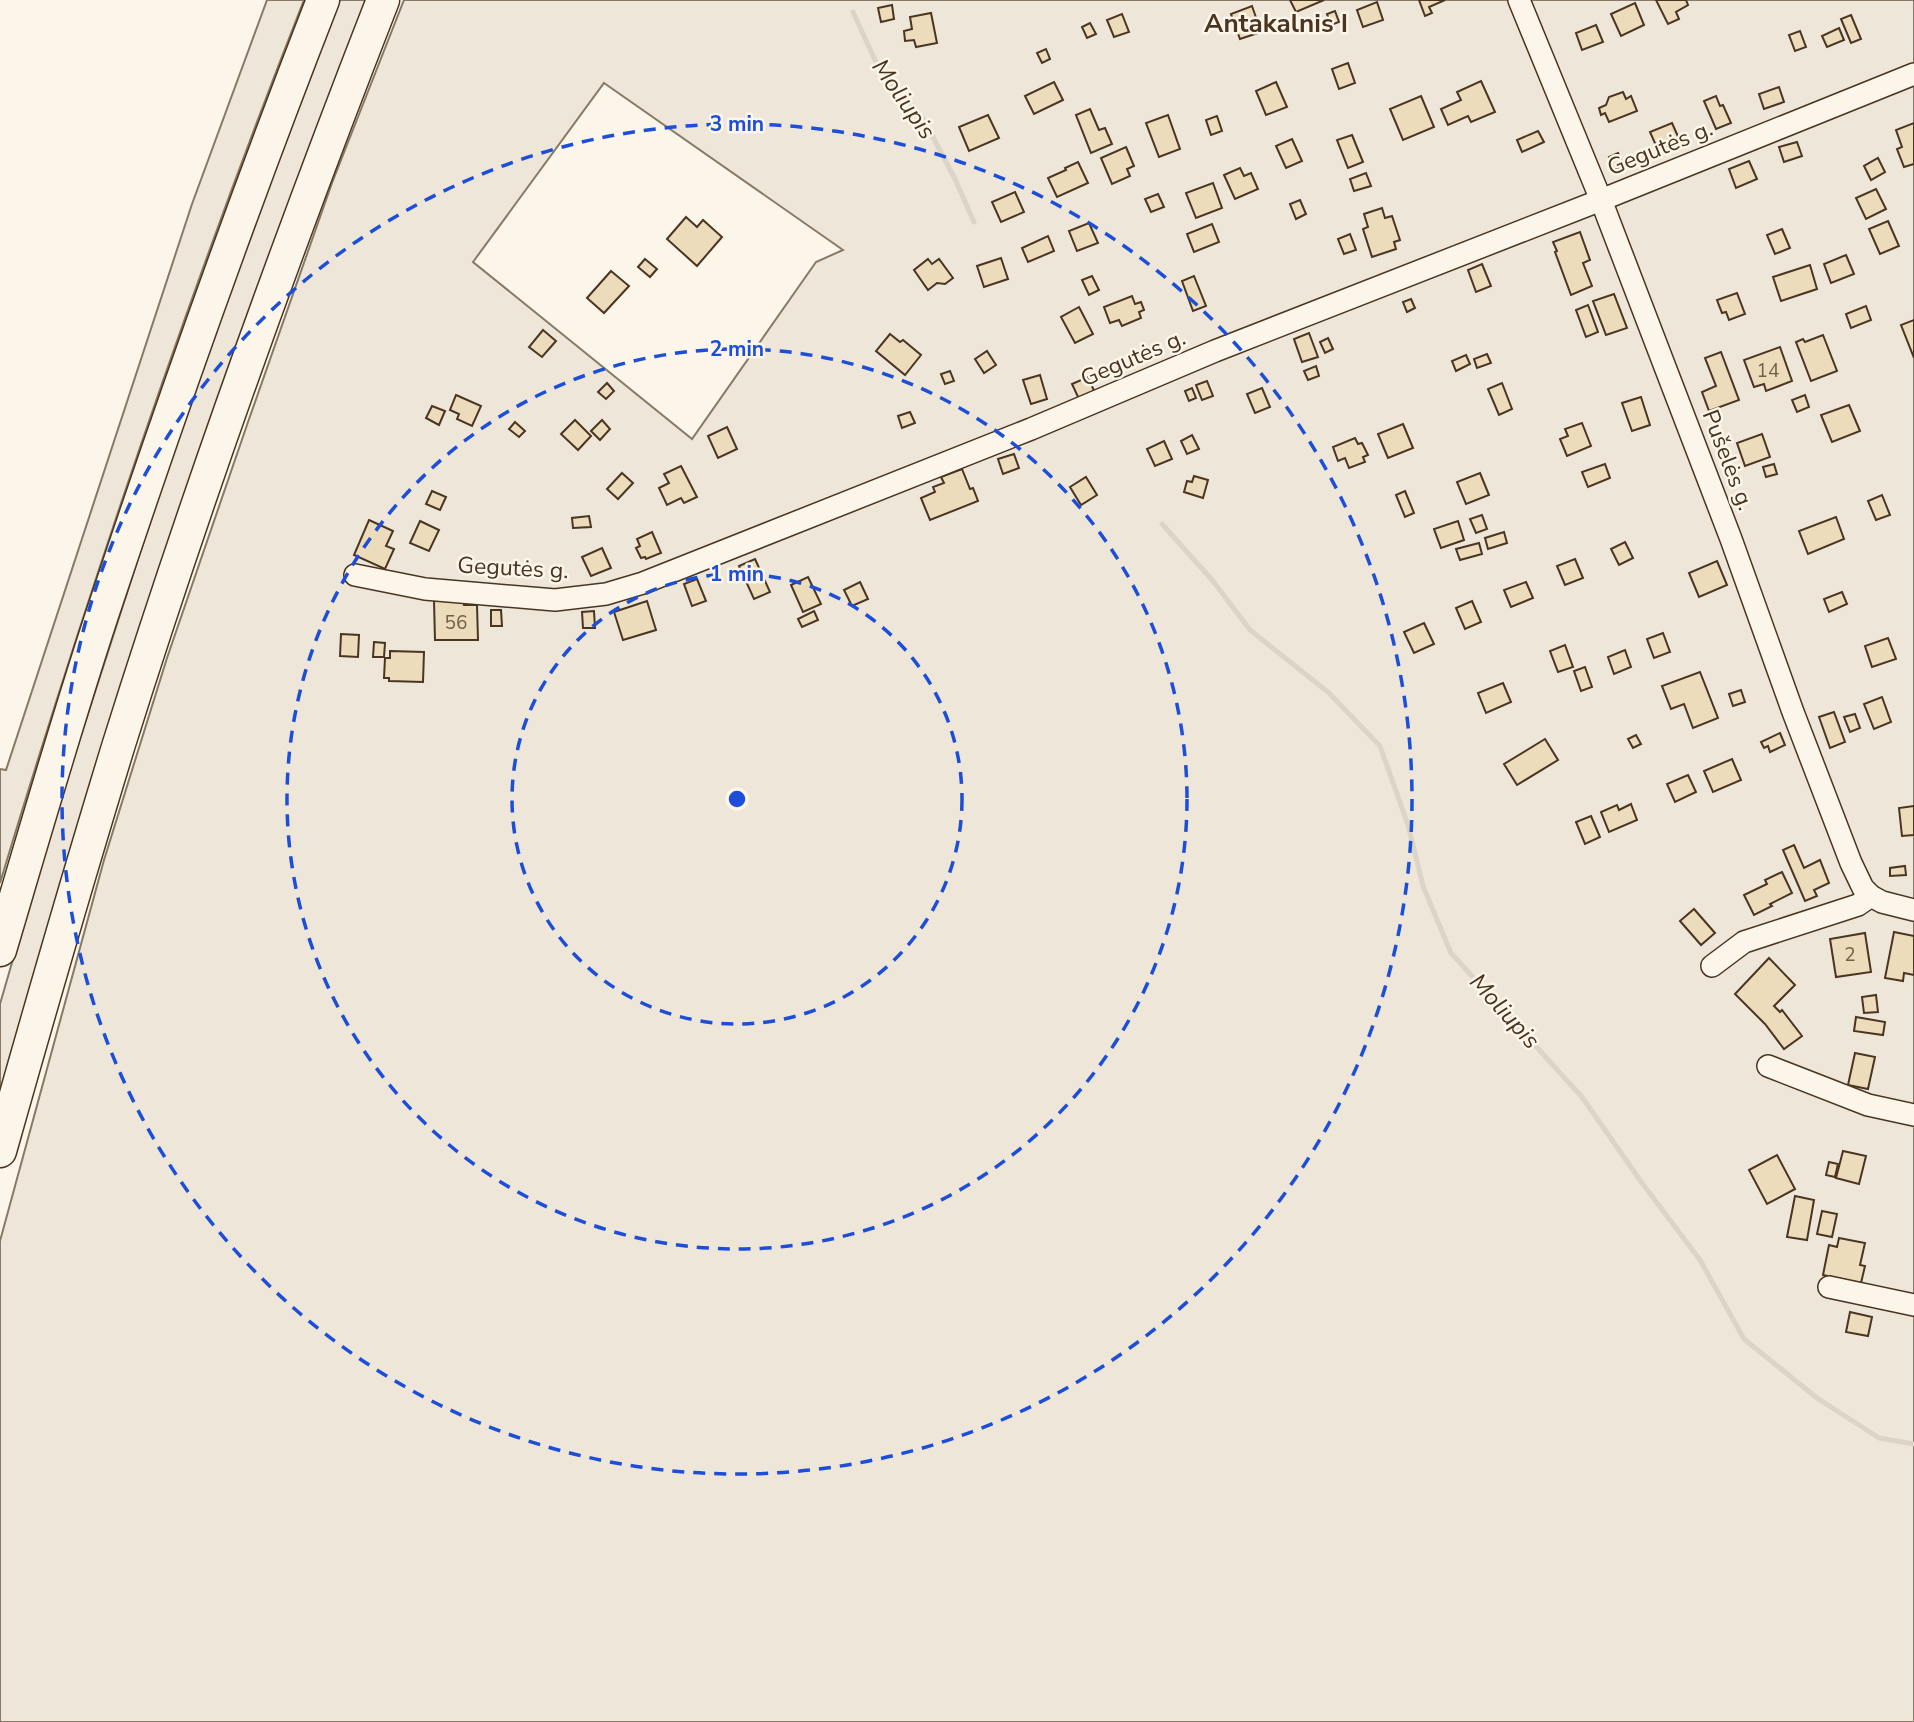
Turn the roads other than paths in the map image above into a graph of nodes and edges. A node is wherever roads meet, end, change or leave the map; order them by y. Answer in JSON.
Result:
{"nodes":[{"id":1,"x":323,"y":0,"type":"edge"},
{"id":2,"x":383,"y":0,"type":"edge"},
{"id":3,"x":1519,"y":0,"type":"edge"},
{"id":4,"x":1914,"y":74,"type":"edge"},
{"id":5,"x":1601,"y":200,"type":"junction"},
{"id":6,"x":355,"y":575,"type":"dead end"},
{"id":7,"x":1871,"y":896,"type":"junction"},
{"id":8,"x":1914,"y":910,"type":"edge"},
{"id":9,"x":0,"y":950,"type":"edge"},
{"id":10,"x":1712,"y":966,"type":"dead end"},
{"id":11,"x":1768,"y":1066,"type":"dead end"},
{"id":12,"x":1914,"y":1115,"type":"edge"},
{"id":13,"x":0,"y":1151,"type":"edge"},
{"id":14,"x":1829,"y":1287,"type":"dead end"},
{"id":15,"x":1914,"y":1305,"type":"edge"}],
"edges":[{"from":1,"to":9,"type":"highway"},
{"from":2,"to":13,"type":"highway"},
{"from":3,"to":5,"type":"street","name":"Pušelės g."},
{"from":4,"to":5,"type":"street","name":"Gegutės g."},
{"from":5,"to":6,"type":"street","name":"Gegutės g."},
{"from":5,"to":7,"type":"street","name":"Pušelės g."},
{"from":7,"to":8,"type":"street"},
{"from":7,"to":10,"type":"street"},
{"from":11,"to":12,"type":"street"},
{"from":14,"to":15,"type":"street"}]}
